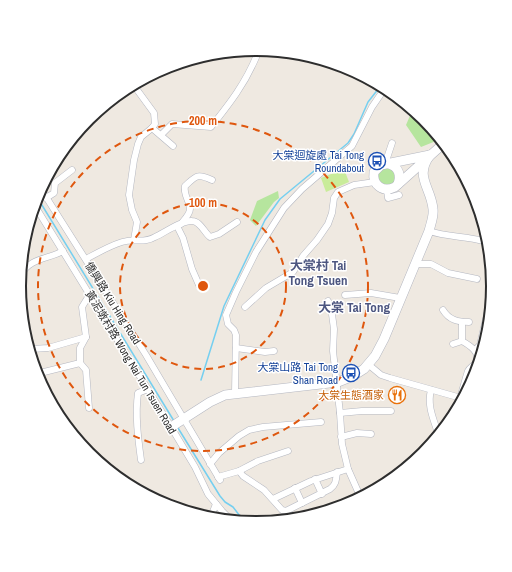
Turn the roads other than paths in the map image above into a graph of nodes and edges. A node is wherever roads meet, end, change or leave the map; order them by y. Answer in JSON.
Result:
{"nodes":[{"id":1,"x":257,"y":56,"type":"edge"},
{"id":2,"x":137,"y":90,"type":"edge"},
{"id":3,"x":381,"y":93,"type":"edge"},
{"id":4,"x":152,"y":128,"type":"junction"},
{"id":5,"x":161,"y":135,"type":"junction"},
{"id":6,"x":392,"y":143,"type":"dead end"},
{"id":7,"x":173,"y":146,"type":"dead end"},
{"id":8,"x":439,"y":147,"type":"edge"},
{"id":9,"x":430,"y":155,"type":"junction"},
{"id":10,"x":387,"y":164,"type":"junction"},
{"id":11,"x":72,"y":170,"type":"dead end"},
{"id":12,"x":212,"y":180,"type":"dead end"},
{"id":13,"x":375,"y":182,"type":"junction"},
{"id":14,"x":400,"y":183,"type":"junction"},
{"id":15,"x":387,"y":190,"type":"junction"},
{"id":16,"x":426,"y":190,"type":"junction"},
{"id":17,"x":399,"y":195,"type":"dead end"},
{"id":18,"x":46,"y":198,"type":"joint"},
{"id":19,"x":38,"y":211,"type":"edge"},
{"id":20,"x":237,"y":222,"type":"dead end"},
{"id":21,"x":179,"y":225,"type":"junction"},
{"id":22,"x":429,"y":231,"type":"junction"},
{"id":23,"x":134,"y":240,"type":"junction"},
{"id":24,"x":482,"y":240,"type":"edge"},
{"id":25,"x":63,"y":251,"type":"junction"},
{"id":26,"x":86,"y":259,"type":"junction"},
{"id":27,"x":415,"y":264,"type":"junction"},
{"id":28,"x":26,"y":268,"type":"edge"},
{"id":29,"x":477,"y":279,"type":"dead end"},
{"id":30,"x":199,"y":285,"type":"dead end"},
{"id":31,"x":90,"y":294,"type":"junction"},
{"id":32,"x":345,"y":295,"type":"dead end"},
{"id":33,"x":400,"y":298,"type":"junction"},
{"id":34,"x":328,"y":301,"type":"dead end"},
{"id":35,"x":245,"y":307,"type":"dead end"},
{"id":36,"x":443,"y":310,"type":"dead end"},
{"id":37,"x":86,"y":336,"type":"junction"},
{"id":38,"x":462,"y":341,"type":"junction"},
{"id":39,"x":453,"y":344,"type":"dead end"},
{"id":40,"x":478,"y":347,"type":"edge"},
{"id":41,"x":236,"y":348,"type":"junction"},
{"id":42,"x":35,"y":349,"type":"edge"},
{"id":43,"x":475,"y":350,"type":"junction"},
{"id":44,"x":274,"y":351,"type":"dead end"},
{"id":45,"x":475,"y":355,"type":"edge"},
{"id":46,"x":80,"y":363,"type":"junction"},
{"id":47,"x":369,"y":365,"type":"junction"},
{"id":48,"x":471,"y":367,"type":"edge"},
{"id":49,"x":43,"y":372,"type":"edge"},
{"id":50,"x":466,"y":379,"type":"edge"},
{"id":51,"x":336,"y":382,"type":"junction"},
{"id":52,"x":148,"y":389,"type":"junction"},
{"id":53,"x":431,"y":390,"type":"junction"},
{"id":54,"x":235,"y":393,"type":"junction"},
{"id":55,"x":457,"y":397,"type":"edge"},
{"id":56,"x":89,"y":408,"type":"dead end"},
{"id":57,"x":391,"y":411,"type":"dead end"},
{"id":58,"x":340,"y":413,"type":"junction"},
{"id":59,"x":184,"y":418,"type":"junction"},
{"id":60,"x":321,"y":422,"type":"dead end"},
{"id":61,"x":171,"y":427,"type":"junction"},
{"id":62,"x":437,"y":428,"type":"edge"},
{"id":63,"x":371,"y":434,"type":"dead end"},
{"id":64,"x":341,"y":437,"type":"junction"},
{"id":65,"x":288,"y":451,"type":"dead end"},
{"id":66,"x":142,"y":460,"type":"dead end"},
{"id":67,"x":210,"y":464,"type":"junction"},
{"id":68,"x":348,"y":469,"type":"junction"},
{"id":69,"x":239,"y":471,"type":"junction"},
{"id":70,"x":336,"y":472,"type":"junction"},
{"id":71,"x":315,"y":479,"type":"junction"},
{"id":72,"x":295,"y":488,"type":"junction"},
{"id":73,"x":358,"y":492,"type":"edge"},
{"id":74,"x":322,"y":494,"type":"junction"},
{"id":75,"x":273,"y":499,"type":"junction"},
{"id":76,"x":302,"y":503,"type":"junction"},
{"id":77,"x":216,"y":504,"type":"junction"},
{"id":78,"x":213,"y":512,"type":"edge"},
{"id":79,"x":225,"y":514,"type":"edge"}],
"edges":[{"from":1,"to":5,"type":"street"},
{"from":2,"to":4,"type":"street"},
{"from":3,"to":41,"type":"street"},
{"from":4,"to":5,"type":"street"},
{"from":4,"to":23,"type":"street"},
{"from":5,"to":7,"type":"street"},
{"from":6,"to":10,"type":"street"},
{"from":8,"to":9,"type":"street"},
{"from":9,"to":10,"type":"street"},
{"from":9,"to":14,"type":"street"},
{"from":9,"to":16,"type":"street"},
{"from":10,"to":13,"type":"street"},
{"from":10,"to":14,"type":"street"},
{"from":11,"to":18,"type":"street"},
{"from":12,"to":21,"type":"street"},
{"from":13,"to":15,"type":"street"},
{"from":13,"to":35,"type":"street"},
{"from":14,"to":15,"type":"street"},
{"from":14,"to":16,"type":"street"},
{"from":15,"to":17,"type":"street"},
{"from":16,"to":22,"type":"street"},
{"from":18,"to":26,"type":"street","name":"僑興路 Kiu Hing Road"},
{"from":19,"to":25,"type":"street","name":"黃泥墩村路 Wong Nai Tun Tsuen Road"},
{"from":20,"to":21,"type":"street"},
{"from":21,"to":23,"type":"street"},
{"from":21,"to":30,"type":"street"},
{"from":22,"to":24,"type":"street"},
{"from":22,"to":27,"type":"street"},
{"from":23,"to":26,"type":"street"},
{"from":25,"to":28,"type":"street"},
{"from":25,"to":31,"type":"street","name":"黃泥墩村路 Wong Nai Tun Tsuen Road"},
{"from":26,"to":59,"type":"street","name":"僑興路 Kiu Hing Road"},
{"from":27,"to":29,"type":"street"},
{"from":27,"to":33,"type":"street"},
{"from":31,"to":37,"type":"street"},
{"from":31,"to":52,"type":"street","name":"黃泥墩村路 Wong Nai Tun Tsuen Road"},
{"from":32,"to":33,"type":"street"},
{"from":33,"to":47,"type":"street"},
{"from":34,"to":51,"type":"street"},
{"from":36,"to":38,"type":"street"},
{"from":37,"to":42,"type":"street"},
{"from":37,"to":46,"type":"street"},
{"from":38,"to":39,"type":"street"},
{"from":38,"to":43,"type":"street"},
{"from":40,"to":43,"type":"street"},
{"from":41,"to":44,"type":"street"},
{"from":41,"to":54,"type":"street"},
{"from":43,"to":45,"type":"street"},
{"from":46,"to":49,"type":"street"},
{"from":46,"to":56,"type":"street"},
{"from":47,"to":51,"type":"street"},
{"from":47,"to":53,"type":"street"},
{"from":48,"to":50,"type":"street"},
{"from":51,"to":54,"type":"street"},
{"from":51,"to":58,"type":"street"},
{"from":52,"to":61,"type":"street","name":"黃泥墩村路 Wong Nai Tun Tsuen Road"},
{"from":52,"to":66,"type":"street"},
{"from":53,"to":55,"type":"street"},
{"from":53,"to":62,"type":"street"},
{"from":54,"to":59,"type":"street"},
{"from":57,"to":58,"type":"street"},
{"from":58,"to":64,"type":"street"},
{"from":59,"to":61,"type":"street"},
{"from":59,"to":67,"type":"street","name":"僑興路 Kiu Hing Road"},
{"from":60,"to":67,"type":"street"},
{"from":61,"to":77,"type":"street","name":"黃泥墩村路 Wong Nai Tun Tsuen Road"},
{"from":63,"to":64,"type":"street"},
{"from":64,"to":68,"type":"street"},
{"from":65,"to":69,"type":"street"},
{"from":67,"to":69,"type":"street","name":"僑興路 Kiu Hing Road"},
{"from":68,"to":70,"type":"street"},
{"from":68,"to":73,"type":"street"},
{"from":69,"to":75,"type":"street"},
{"from":70,"to":71,"type":"street"},
{"from":70,"to":74,"type":"street"},
{"from":71,"to":72,"type":"street"},
{"from":71,"to":74,"type":"street"},
{"from":72,"to":75,"type":"street"},
{"from":72,"to":76,"type":"street"},
{"from":74,"to":76,"type":"street"},
{"from":75,"to":76,"type":"street"},
{"from":77,"to":78,"type":"street"},
{"from":77,"to":79,"type":"street","name":"黃泥墩村路 Wong Nai Tun Tsuen Road"}]}
